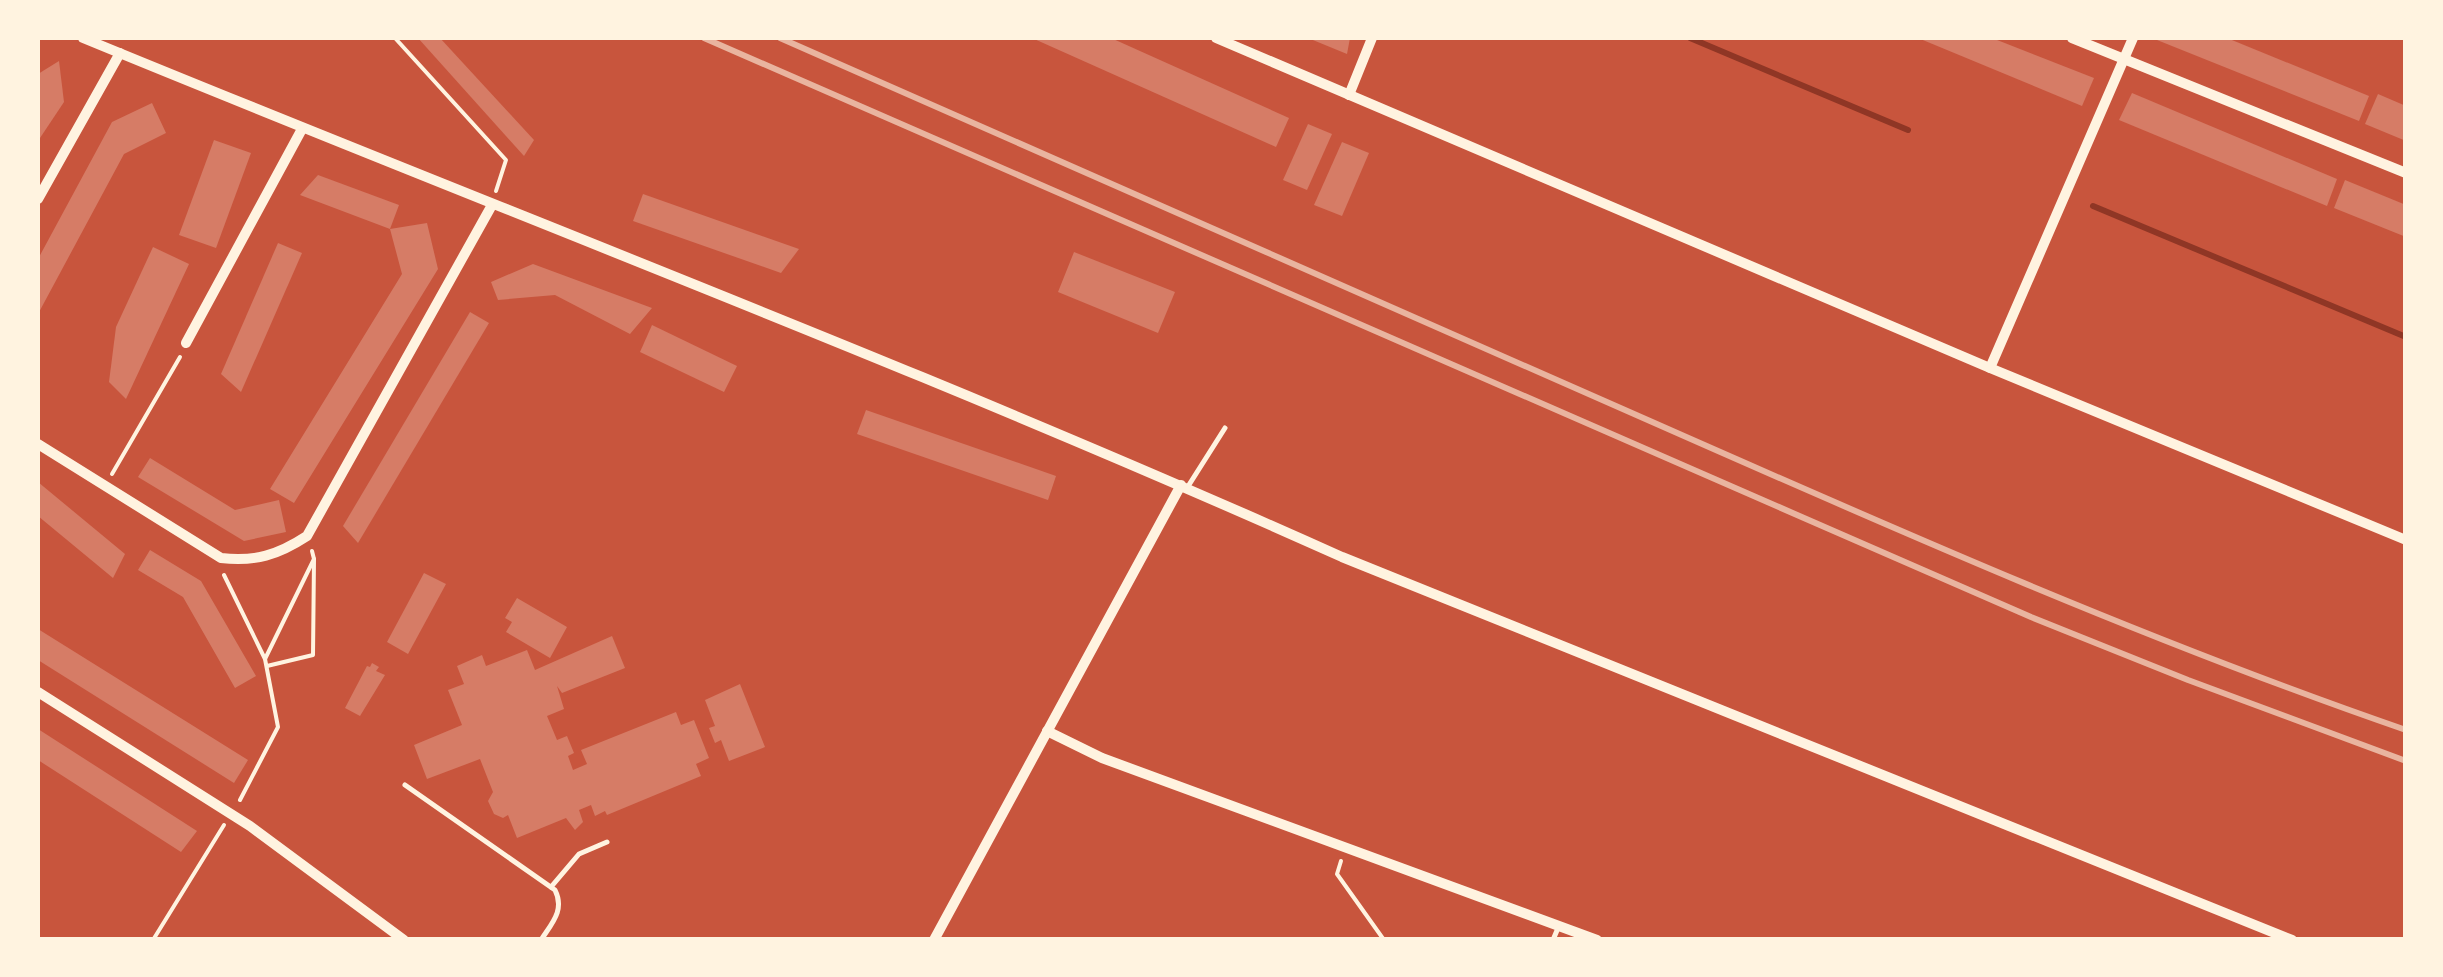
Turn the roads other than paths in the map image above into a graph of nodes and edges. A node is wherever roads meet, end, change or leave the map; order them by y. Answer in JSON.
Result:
{"nodes":[{"id":1,"x":83,"y":38,"type":"edge"},
{"id":2,"x":1216,"y":38,"type":"edge"},
{"id":3,"x":1372,"y":38,"type":"edge"},
{"id":4,"x":2072,"y":38,"type":"edge"},
{"id":5,"x":2132,"y":38,"type":"edge"},
{"id":6,"x":120,"y":53,"type":"junction"},
{"id":7,"x":2124,"y":58,"type":"junction"},
{"id":8,"x":1349,"y":95,"type":"junction"},
{"id":9,"x":302,"y":129,"type":"junction"},
{"id":10,"x":2406,"y":173,"type":"edge"},
{"id":11,"x":38,"y":199,"type":"edge"},
{"id":12,"x":492,"y":205,"type":"junction"},
{"id":13,"x":186,"y":343,"type":"road end"},
{"id":14,"x":1990,"y":368,"type":"junction"},
{"id":15,"x":1225,"y":428,"type":"dead end"},
{"id":16,"x":38,"y":444,"type":"edge"},
{"id":17,"x":1184,"y":486,"type":"junction"},
{"id":18,"x":2406,"y":540,"type":"edge"},
{"id":19,"x":38,"y":692,"type":"edge"},
{"id":20,"x":1047,"y":731,"type":"junction"},
{"id":21,"x":405,"y":785,"type":"dead end"},
{"id":22,"x":606,"y":842,"type":"dead end"},
{"id":23,"x":551,"y":887,"type":"junction"},
{"id":24,"x":1558,"y":925,"type":"junction"},
{"id":25,"x":2256,"y":932,"type":"edge"},
{"id":26,"x":404,"y":940,"type":"edge"},
{"id":27,"x":542,"y":940,"type":"edge"},
{"id":28,"x":934,"y":940,"type":"edge"},
{"id":29,"x":1554,"y":940,"type":"edge"},
{"id":30,"x":1597,"y":940,"type":"edge"},
{"id":31,"x":2292,"y":940,"type":"edge"}],
"edges":[{"from":1,"to":6,"type":"street"},
{"from":2,"to":8,"type":"street"},
{"from":3,"to":8,"type":"street"},
{"from":4,"to":7,"type":"street"},
{"from":5,"to":7,"type":"street"},
{"from":6,"to":9,"type":"street"},
{"from":6,"to":11,"type":"street"},
{"from":7,"to":10,"type":"street"},
{"from":7,"to":14,"type":"street"},
{"from":8,"to":14,"type":"street"},
{"from":9,"to":12,"type":"street"},
{"from":9,"to":13,"type":"street"},
{"from":12,"to":16,"type":"street"},
{"from":12,"to":17,"type":"street"},
{"from":14,"to":18,"type":"street"},
{"from":15,"to":17,"type":"lane"},
{"from":17,"to":20,"type":"street"},
{"from":17,"to":25,"type":"street"},
{"from":19,"to":26,"type":"street"},
{"from":20,"to":24,"type":"street"},
{"from":20,"to":28,"type":"street"},
{"from":21,"to":23,"type":"lane"},
{"from":22,"to":23,"type":"lane"},
{"from":23,"to":27,"type":"lane"},
{"from":24,"to":29,"type":"lane"},
{"from":24,"to":30,"type":"street"},
{"from":25,"to":31,"type":"street"}]}
